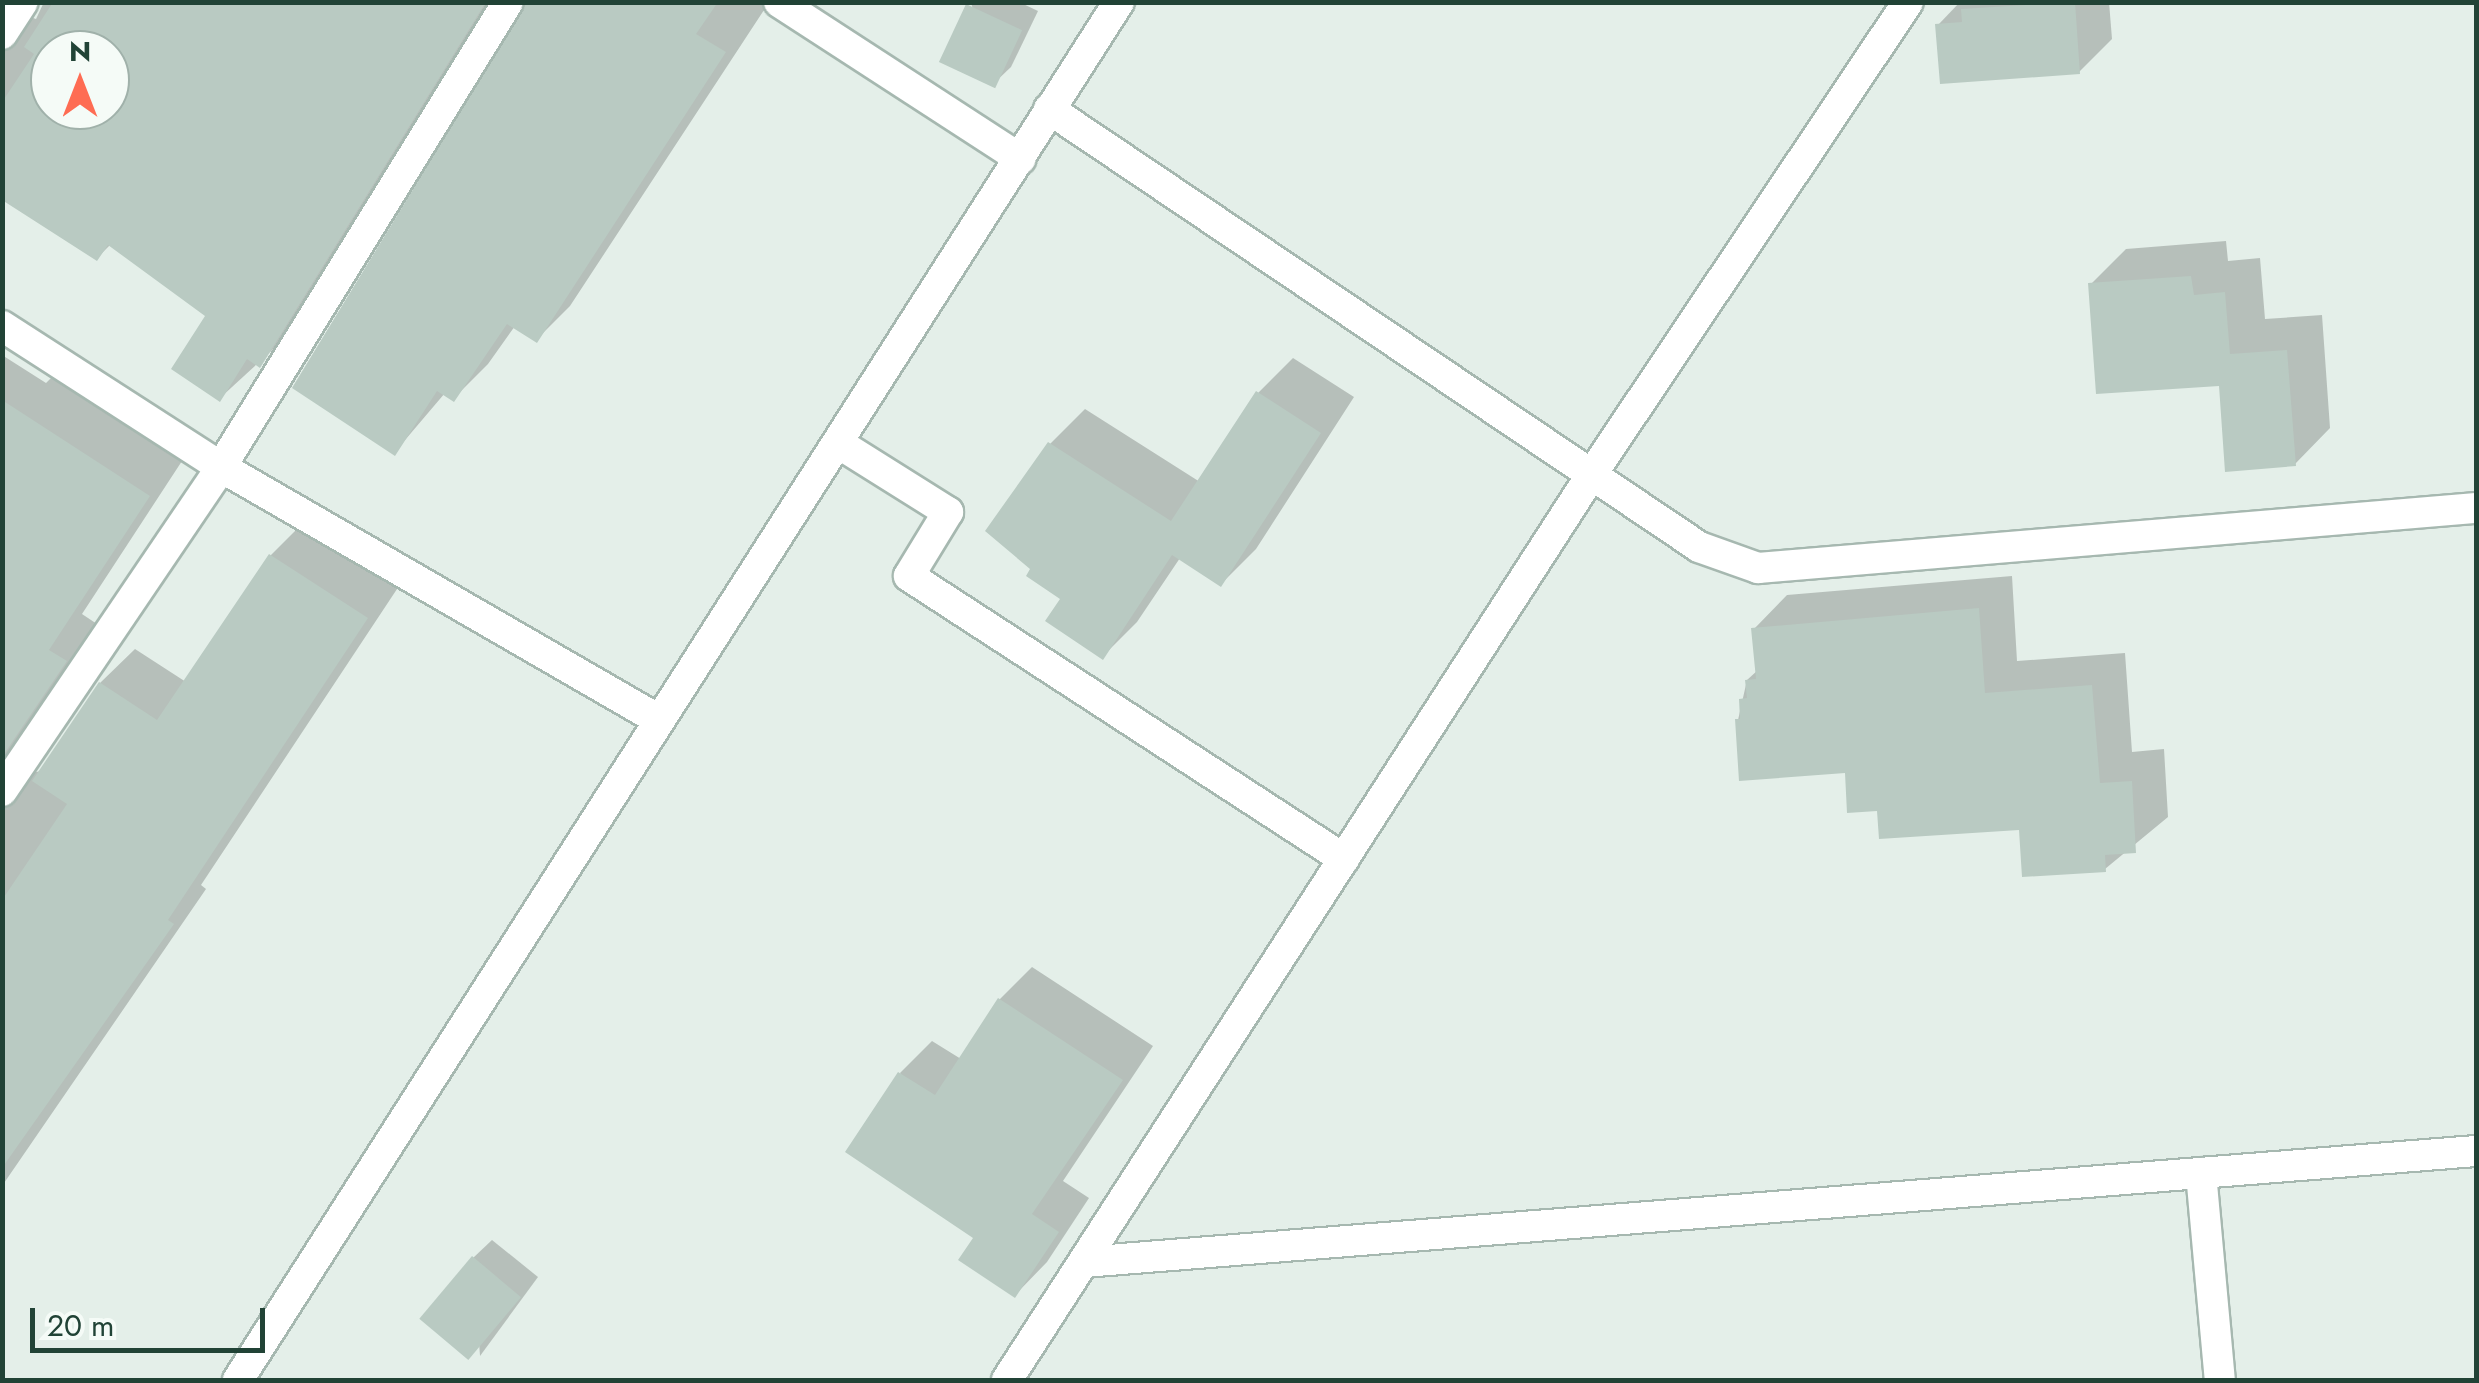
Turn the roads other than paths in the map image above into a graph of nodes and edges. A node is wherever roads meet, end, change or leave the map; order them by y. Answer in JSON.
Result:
{"nodes":[{"id":1,"x":23,"y":2,"type":"edge"},
{"id":2,"x":508,"y":2,"type":"edge"},
{"id":3,"x":779,"y":2,"type":"edge"},
{"id":4,"x":1118,"y":2,"type":"edge"},
{"id":5,"x":1908,"y":2,"type":"edge"},
{"id":6,"x":2,"y":34,"type":"edge"},
{"id":7,"x":1050,"y":109,"type":"junction"},
{"id":8,"x":1021,"y":159,"type":"junction"},
{"id":9,"x":2,"y":326,"type":"edge"},
{"id":10,"x":838,"y":443,"type":"junction"},
{"id":11,"x":221,"y":466,"type":"junction"},
{"id":12,"x":1592,"y":474,"type":"junction"},
{"id":13,"x":2476,"y":508,"type":"edge"},
{"id":14,"x":659,"y":720,"type":"junction"},
{"id":15,"x":2,"y":791,"type":"edge"},
{"id":16,"x":1344,"y":859,"type":"junction"},
{"id":17,"x":2476,"y":1152,"type":"edge"},
{"id":18,"x":2201,"y":1173,"type":"junction"},
{"id":19,"x":1084,"y":1262,"type":"junction"},
{"id":20,"x":238,"y":1380,"type":"edge"},
{"id":21,"x":1007,"y":1380,"type":"edge"},
{"id":22,"x":2220,"y":1380,"type":"edge"}],
"edges":[{"from":1,"to":6,"type":"street"},
{"from":2,"to":11,"type":"street"},
{"from":3,"to":8,"type":"street"},
{"from":4,"to":7,"type":"street"},
{"from":5,"to":12,"type":"street"},
{"from":7,"to":8,"type":"street"},
{"from":7,"to":12,"type":"street"},
{"from":8,"to":10,"type":"street"},
{"from":9,"to":11,"type":"street"},
{"from":10,"to":14,"type":"street"},
{"from":10,"to":16,"type":"street"},
{"from":11,"to":14,"type":"street"},
{"from":11,"to":15,"type":"street"},
{"from":12,"to":13,"type":"street"},
{"from":12,"to":16,"type":"street"},
{"from":14,"to":20,"type":"street"},
{"from":16,"to":19,"type":"street"},
{"from":17,"to":18,"type":"street"},
{"from":18,"to":19,"type":"street"},
{"from":18,"to":22,"type":"street"},
{"from":19,"to":21,"type":"street"}]}
